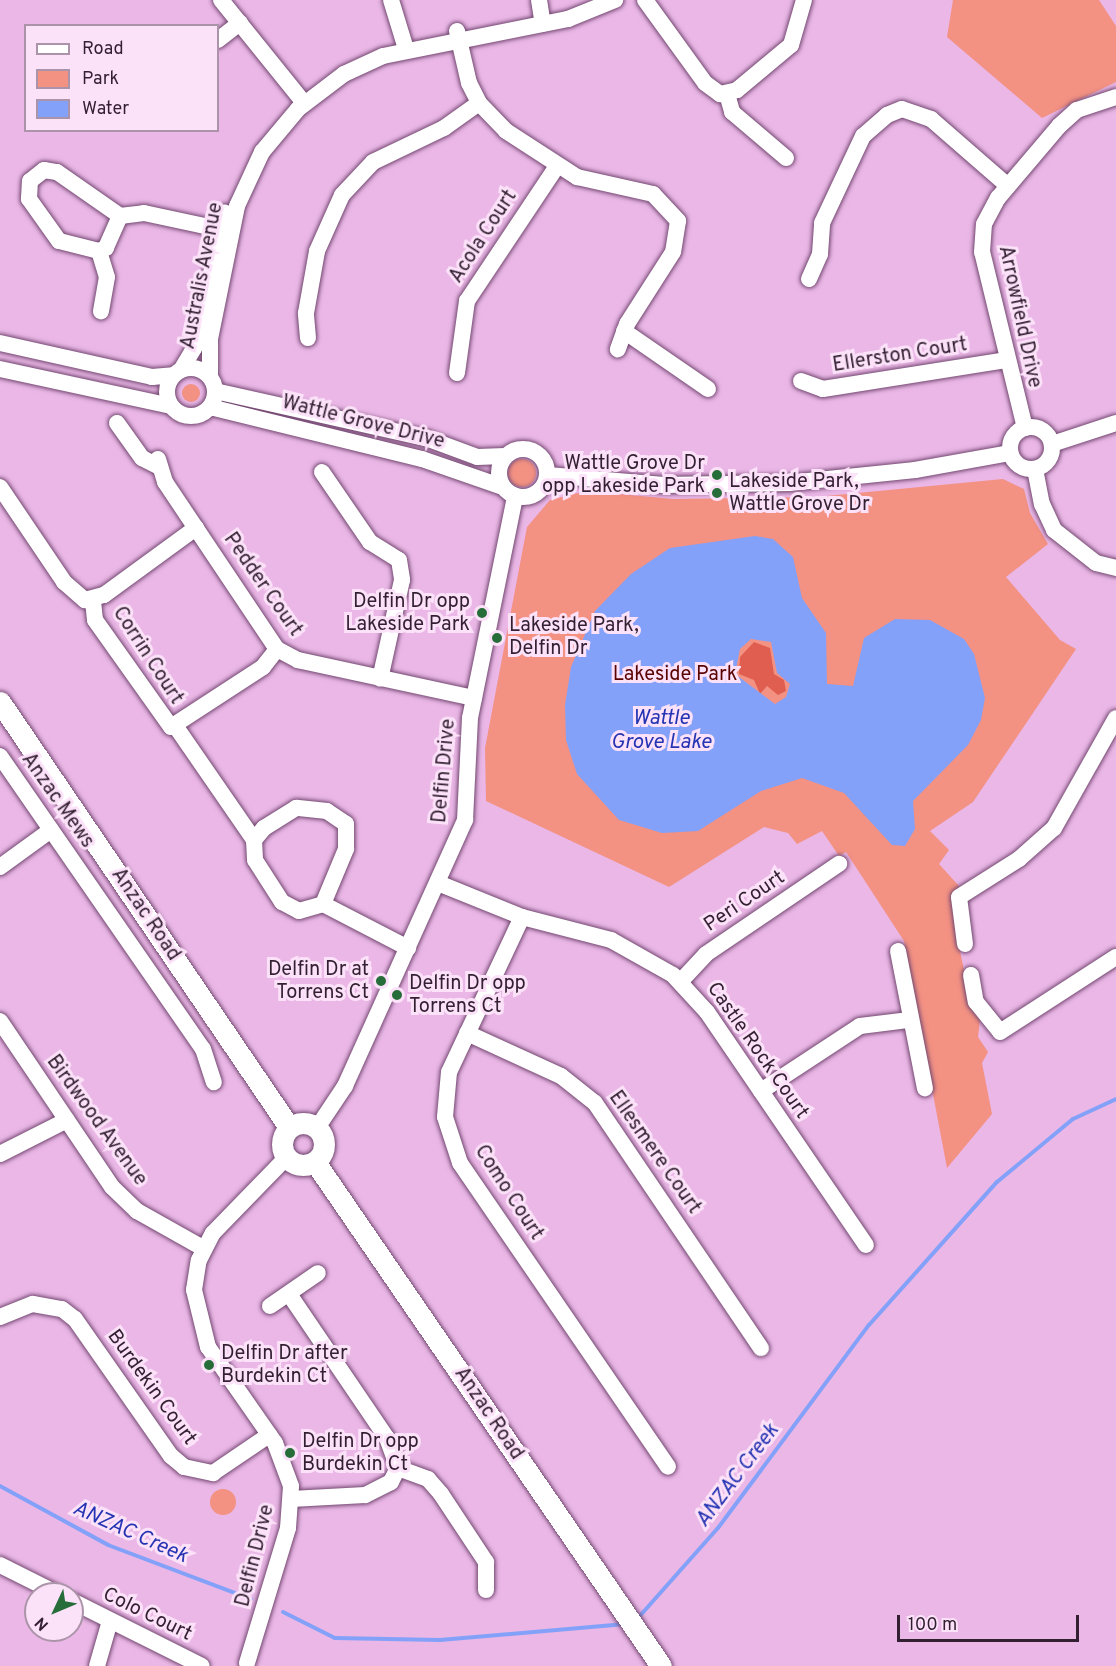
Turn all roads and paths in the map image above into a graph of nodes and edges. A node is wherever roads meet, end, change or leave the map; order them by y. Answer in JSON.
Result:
{"nodes":[{"id":1,"x":221,"y":0,"type":"edge"},
{"id":2,"x":391,"y":0,"type":"edge"},
{"id":3,"x":595,"y":0,"type":"edge"},
{"id":4,"x":615,"y":0,"type":"edge"},
{"id":5,"x":645,"y":0,"type":"edge"},
{"id":6,"x":804,"y":0,"type":"edge"},
{"id":7,"x":541,"y":13,"type":"edge"},
{"id":8,"x":240,"y":23,"type":"junction"},
{"id":9,"x":457,"y":34,"type":"junction"},
{"id":10,"x":219,"y":39,"type":"edge"},
{"id":11,"x":405,"y":45,"type":"junction"},
{"id":12,"x":726,"y":94,"type":"junction"},
{"id":13,"x":1116,"y":97,"type":"edge"},
{"id":14,"x":301,"y":100,"type":"junction"},
{"id":15,"x":478,"y":103,"type":"junction"},
{"id":16,"x":786,"y":158,"type":"dead end"},
{"id":17,"x":557,"y":166,"type":"junction"},
{"id":18,"x":1008,"y":186,"type":"junction"},
{"id":19,"x":120,"y":216,"type":"junction"},
{"id":20,"x":225,"y":231,"type":"junction"},
{"id":21,"x":99,"y":251,"type":"junction"},
{"id":22,"x":809,"y":279,"type":"dead end"},
{"id":23,"x":101,"y":311,"type":"dead end"},
{"id":24,"x":624,"y":331,"type":"junction"},
{"id":25,"x":308,"y":338,"type":"dead end"},
{"id":26,"x":0,"y":343,"type":"edge"},
{"id":27,"x":618,"y":349,"type":"dead end"},
{"id":28,"x":1006,"y":360,"type":"junction"},
{"id":29,"x":0,"y":369,"type":"edge"},
{"id":30,"x":177,"y":373,"type":"junction"},
{"id":31,"x":457,"y":373,"type":"dead end"},
{"id":32,"x":801,"y":381,"type":"dead end"},
{"id":33,"x":212,"y":384,"type":"junction"},
{"id":34,"x":708,"y":389,"type":"dead end"},
{"id":35,"x":171,"y":406,"type":"junction"},
{"id":36,"x":210,"y":408,"type":"junction"},
{"id":37,"x":117,"y":423,"type":"dead end"},
{"id":38,"x":1116,"y":423,"type":"edge"},
{"id":39,"x":1024,"y":428,"type":"junction"},
{"id":40,"x":1052,"y":444,"type":"junction"},
{"id":41,"x":1010,"y":453,"type":"junction"},
{"id":42,"x":505,"y":456,"type":"junction"},
{"id":43,"x":1035,"y":469,"type":"junction"},
{"id":44,"x":322,"y":472,"type":"dead end"},
{"id":45,"x":548,"y":475,"type":"junction"},
{"id":46,"x":0,"y":487,"type":"edge"},
{"id":47,"x":509,"y":491,"type":"junction"},
{"id":48,"x":196,"y":528,"type":"junction"},
{"id":49,"x":1116,"y":568,"type":"edge"},
{"id":50,"x":93,"y":601,"type":"junction"},
{"id":51,"x":277,"y":649,"type":"junction"},
{"id":52,"x":380,"y":679,"type":"junction"},
{"id":53,"x":474,"y":698,"type":"junction"},
{"id":54,"x":0,"y":702,"type":"edge"},
{"id":55,"x":1116,"y":718,"type":"edge"},
{"id":56,"x":174,"y":724,"type":"junction"},
{"id":57,"x":0,"y":756,"type":"edge"},
{"id":58,"x":51,"y":830,"type":"junction"},
{"id":59,"x":254,"y":840,"type":"junction"},
{"id":60,"x":839,"y":864,"type":"dead end"},
{"id":61,"x":0,"y":867,"type":"edge"},
{"id":62,"x":438,"y":883,"type":"junction"},
{"id":63,"x":322,"y":904,"type":"junction"},
{"id":64,"x":522,"y":917,"type":"junction"},
{"id":65,"x":965,"y":945,"type":"dead end"},
{"id":66,"x":408,"y":948,"type":"junction"},
{"id":67,"x":898,"y":951,"type":"dead end"},
{"id":68,"x":1116,"y":957,"type":"edge"},
{"id":69,"x":971,"y":975,"type":"dead end"},
{"id":70,"x":680,"y":982,"type":"junction"},
{"id":71,"x":908,"y":1020,"type":"junction"},
{"id":72,"x":0,"y":1021,"type":"edge"},
{"id":73,"x":467,"y":1033,"type":"junction"},
{"id":74,"x":214,"y":1082,"type":"dead end"},
{"id":75,"x":925,"y":1088,"type":"dead end"},
{"id":76,"x":761,"y":1091,"type":"junction"},
{"id":77,"x":67,"y":1120,"type":"junction"},
{"id":78,"x":289,"y":1127,"type":"junction"},
{"id":79,"x":317,"y":1128,"type":"junction"},
{"id":80,"x":0,"y":1154,"type":"edge"},
{"id":81,"x":286,"y":1157,"type":"junction"},
{"id":82,"x":315,"y":1162,"type":"junction"},
{"id":83,"x":866,"y":1245,"type":"dead end"},
{"id":84,"x":203,"y":1248,"type":"junction"},
{"id":85,"x":318,"y":1273,"type":"dead end"},
{"id":86,"x":289,"y":1294,"type":"junction"},
{"id":87,"x":270,"y":1306,"type":"dead end"},
{"id":88,"x":0,"y":1317,"type":"edge"},
{"id":89,"x":761,"y":1348,"type":"dead end"},
{"id":90,"x":269,"y":1435,"type":"junction"},
{"id":91,"x":668,"y":1467,"type":"dead end"},
{"id":92,"x":398,"y":1468,"type":"junction"},
{"id":93,"x":291,"y":1498,"type":"junction"},
{"id":94,"x":0,"y":1565,"type":"edge"},
{"id":95,"x":34,"y":1582,"type":"edge"},
{"id":96,"x":486,"y":1590,"type":"dead end"},
{"id":97,"x":84,"y":1607,"type":"edge"},
{"id":98,"x":110,"y":1621,"type":"junction"},
{"id":99,"x":246,"y":1665,"type":"edge"},
{"id":100,"x":97,"y":1666,"type":"edge"},
{"id":101,"x":202,"y":1666,"type":"edge"},
{"id":102,"x":661,"y":1666,"type":"edge"}],
"edges":[{"from":1,"to":8,"type":"street"},
{"from":2,"to":11,"type":"street"},
{"from":3,"to":7,"type":"street","name":"Australis Avenue"},
{"from":4,"to":7,"type":"street","name":"Australis Avenue"},
{"from":5,"to":12,"type":"street"},
{"from":6,"to":12,"type":"street"},
{"from":7,"to":9,"type":"street","name":"Australis Avenue"},
{"from":8,"to":10,"type":"street"},
{"from":8,"to":14,"type":"street"},
{"from":9,"to":11,"type":"street","name":"Australis Avenue"},
{"from":9,"to":15,"type":"street"},
{"from":11,"to":14,"type":"street","name":"Australis Avenue"},
{"from":12,"to":16,"type":"street"},
{"from":13,"to":18,"type":"street","name":"Arrowfield Drive"},
{"from":14,"to":20,"type":"street","name":"Australis Avenue"},
{"from":15,"to":17,"type":"street"},
{"from":15,"to":25,"type":"street"},
{"from":17,"to":24,"type":"street"},
{"from":17,"to":31,"type":"street","name":"Acola Court"},
{"from":18,"to":22,"type":"street"},
{"from":18,"to":28,"type":"street","name":"Arrowfield Drive"},
{"from":19,"to":20,"type":"street"},
{"from":19,"to":21,"type":"street"},
{"from":19,"to":21,"type":"street"},
{"from":20,"to":30,"type":"street","name":"Australis Avenue"},
{"from":20,"to":33,"type":"street","name":"Australis Avenue"},
{"from":21,"to":23,"type":"street"},
{"from":24,"to":27,"type":"street"},
{"from":24,"to":34,"type":"street"},
{"from":26,"to":30,"type":"street"},
{"from":28,"to":32,"type":"street","name":"Ellerston Court"},
{"from":28,"to":39,"type":"street","name":"Arrowfield Drive"},
{"from":29,"to":35,"type":"street"},
{"from":30,"to":33,"type":"street"},
{"from":30,"to":35,"type":"street"},
{"from":33,"to":36,"type":"street"},
{"from":33,"to":42,"type":"street","name":"Wattle Grove Drive"},
{"from":35,"to":36,"type":"street"},
{"from":36,"to":47,"type":"street","name":"Wattle Grove Drive"},
{"from":37,"to":48,"type":"street","name":"Pedder Court"},
{"from":38,"to":40,"type":"street"},
{"from":39,"to":40,"type":"street"},
{"from":39,"to":41,"type":"street"},
{"from":40,"to":43,"type":"street"},
{"from":41,"to":43,"type":"street"},
{"from":41,"to":45,"type":"street"},
{"from":42,"to":45,"type":"street"},
{"from":42,"to":47,"type":"street"},
{"from":43,"to":49,"type":"street"},
{"from":44,"to":52,"type":"street"},
{"from":45,"to":47,"type":"street"},
{"from":46,"to":50,"type":"street"},
{"from":47,"to":53,"type":"street","name":"Delfin Drive"},
{"from":48,"to":50,"type":"street"},
{"from":48,"to":51,"type":"street","name":"Pedder Court"},
{"from":50,"to":56,"type":"street","name":"Corrin Court"},
{"from":51,"to":52,"type":"street","name":"Pedder Court"},
{"from":51,"to":56,"type":"street","name":"Corrin Court"},
{"from":52,"to":53,"type":"street","name":"Pedder Court"},
{"from":53,"to":62,"type":"street","name":"Delfin Drive"},
{"from":54,"to":78,"type":"main road","name":"Anzac Road"},
{"from":55,"to":65,"type":"street"},
{"from":56,"to":59,"type":"street","name":"Corrin Court"},
{"from":57,"to":58,"type":"street","name":"Anzac Mews"},
{"from":58,"to":61,"type":"street"},
{"from":58,"to":74,"type":"street","name":"Anzac Mews"},
{"from":59,"to":63,"type":"street"},
{"from":59,"to":63,"type":"street"},
{"from":60,"to":70,"type":"street","name":"Peri Court"},
{"from":62,"to":64,"type":"street","name":"Castle Rock Court"},
{"from":62,"to":66,"type":"street","name":"Delfin Drive"},
{"from":63,"to":66,"type":"street"},
{"from":64,"to":70,"type":"street","name":"Castle Rock Court"},
{"from":64,"to":73,"type":"street","name":"Como Court"},
{"from":66,"to":79,"type":"street","name":"Delfin Drive"},
{"from":67,"to":71,"type":"street"},
{"from":68,"to":69,"type":"street"},
{"from":70,"to":76,"type":"street","name":"Castle Rock Court"},
{"from":71,"to":75,"type":"street"},
{"from":71,"to":76,"type":"street"},
{"from":72,"to":77,"type":"street","name":"Birdwood Avenue"},
{"from":73,"to":89,"type":"street","name":"Ellesmere Court"},
{"from":73,"to":91,"type":"street","name":"Como Court"},
{"from":76,"to":83,"type":"street","name":"Castle Rock Court"},
{"from":77,"to":80,"type":"street"},
{"from":77,"to":84,"type":"street","name":"Birdwood Avenue"},
{"from":78,"to":79,"type":"main road"},
{"from":78,"to":81,"type":"main road"},
{"from":79,"to":82,"type":"main road"},
{"from":81,"to":82,"type":"main road"},
{"from":81,"to":84,"type":"street"},
{"from":82,"to":102,"type":"main road","name":"Anzac Road"},
{"from":84,"to":90,"type":"street","name":"Delfin Drive"},
{"from":85,"to":86,"type":"street"},
{"from":86,"to":87,"type":"street"},
{"from":86,"to":92,"type":"street"},
{"from":88,"to":90,"type":"street","name":"Burdekin Court"},
{"from":90,"to":93,"type":"street","name":"Delfin Drive"},
{"from":92,"to":93,"type":"street"},
{"from":92,"to":96,"type":"street"},
{"from":93,"to":99,"type":"street","name":"Delfin Drive"},
{"from":94,"to":95,"type":"street"},
{"from":97,"to":98,"type":"street","name":"Colo Court"},
{"from":98,"to":100,"type":"street"},
{"from":98,"to":101,"type":"street","name":"Colo Court"}]}
